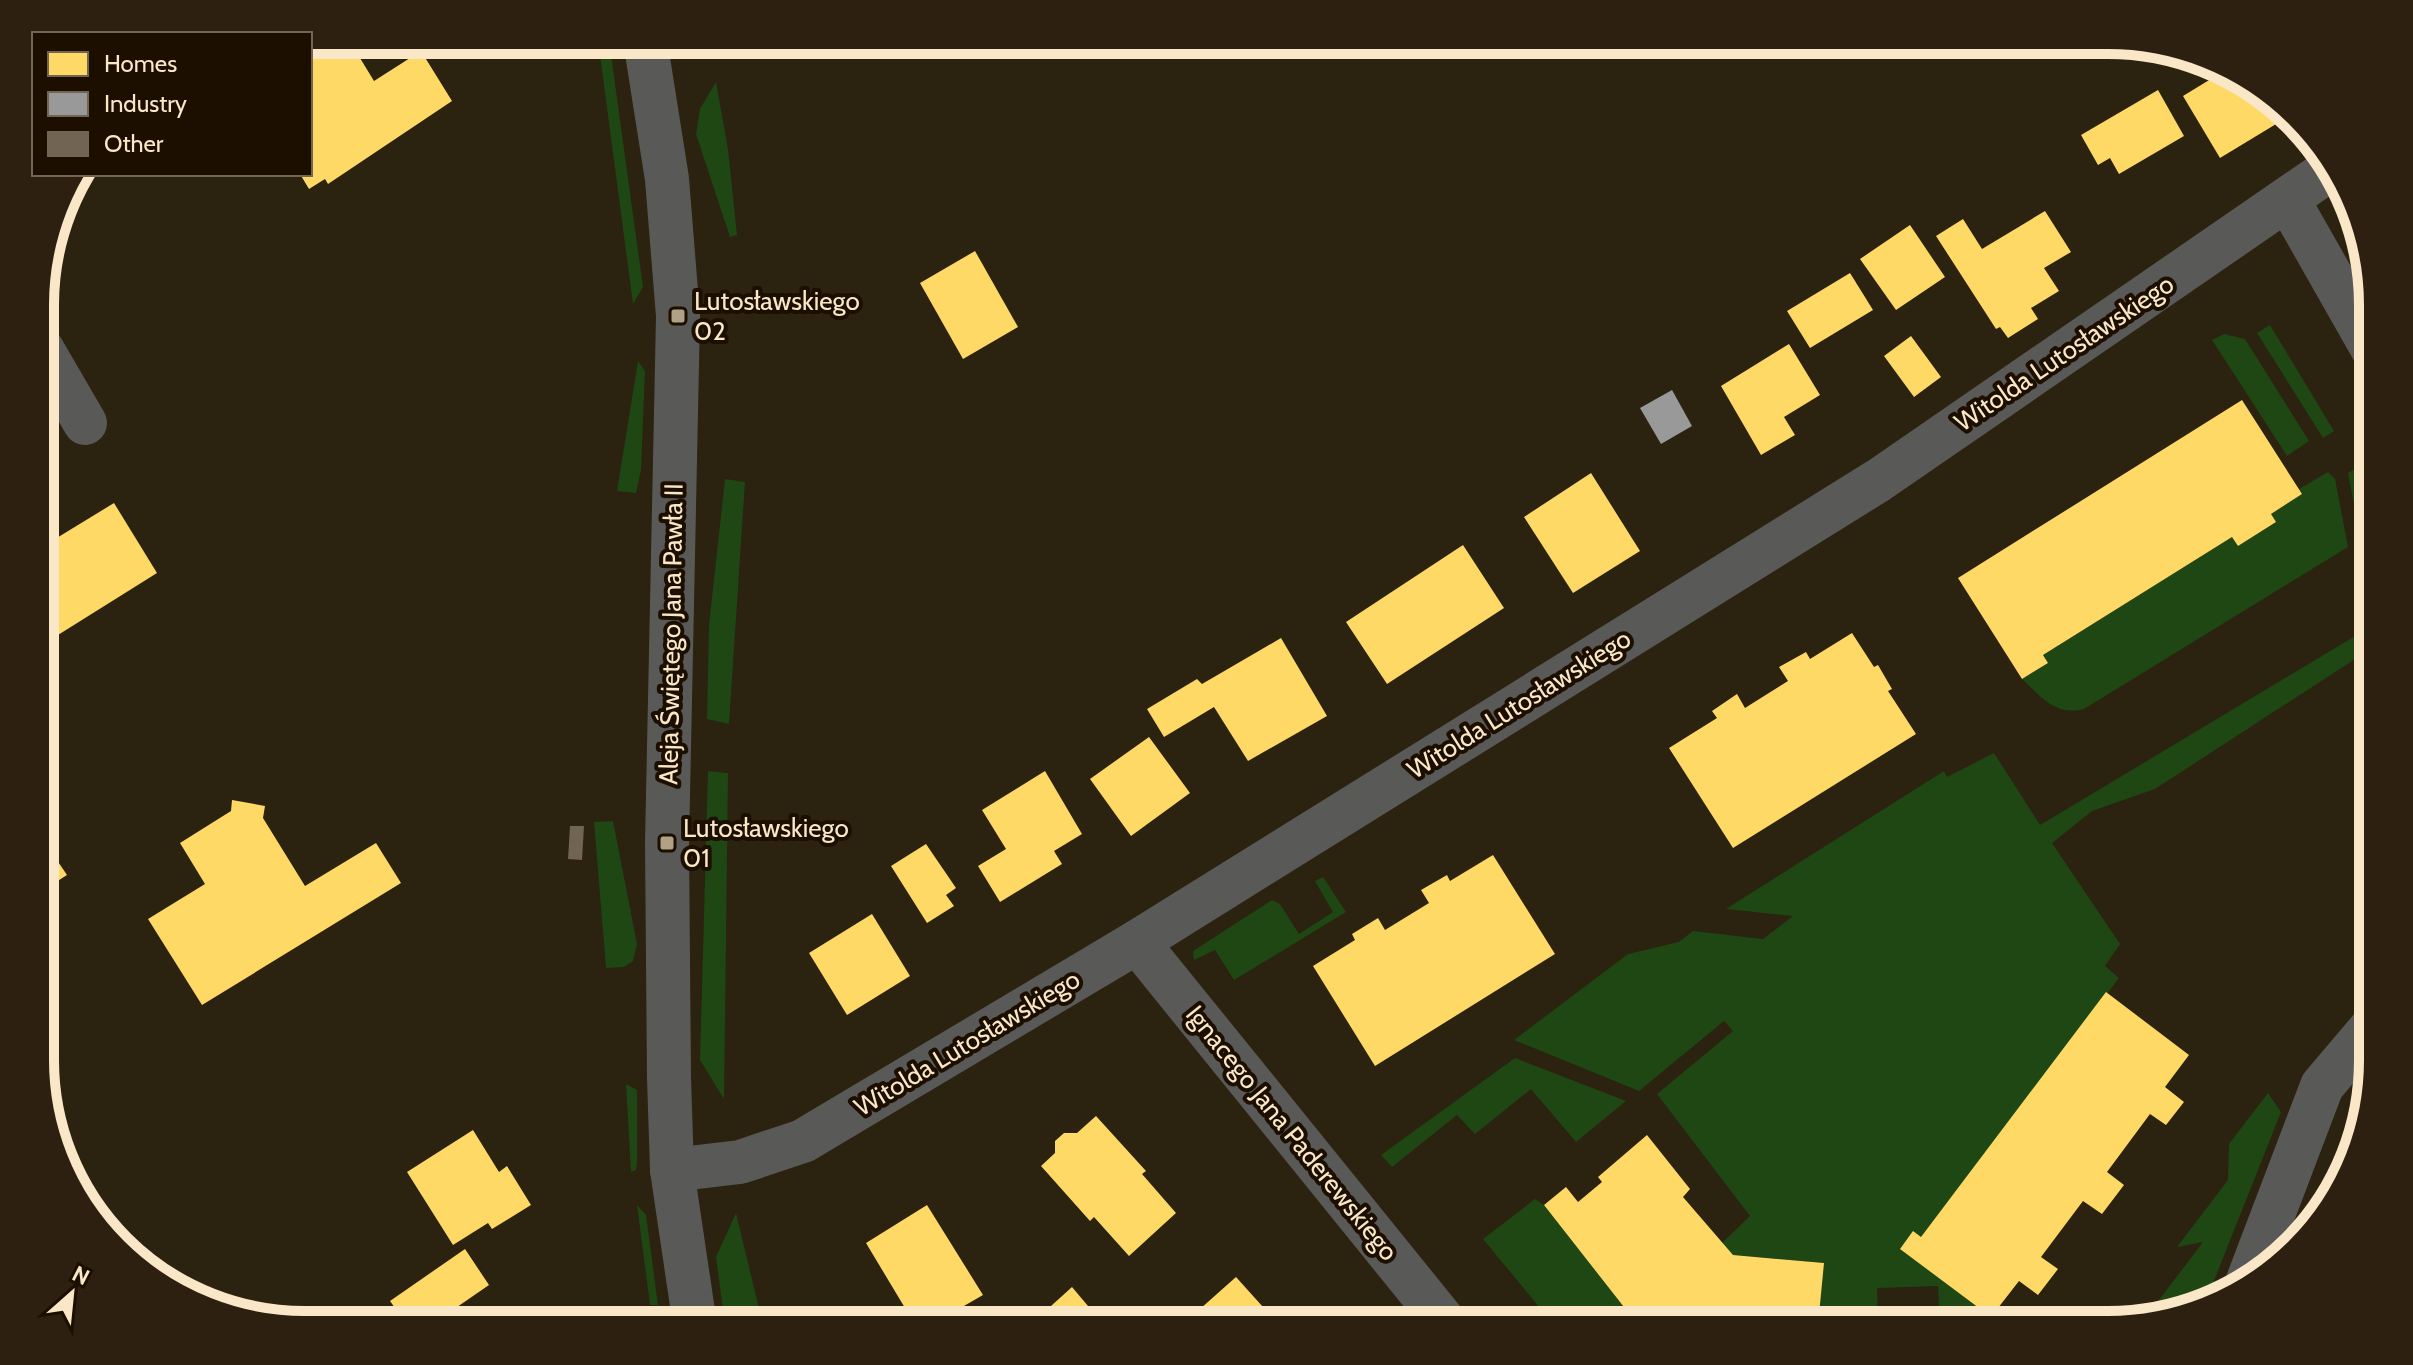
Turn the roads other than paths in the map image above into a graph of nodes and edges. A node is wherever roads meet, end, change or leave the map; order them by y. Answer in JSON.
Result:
{"nodes":[{"id":1,"x":655,"y":54,"type":"edge"},
{"id":2,"x":2322,"y":175,"type":"edge"},
{"id":3,"x":2288,"y":200,"type":"junction"},
{"id":4,"x":2358,"y":323,"type":"edge"},
{"id":5,"x":54,"y":370,"type":"edge"},
{"id":6,"x":85,"y":423,"type":"dead end"},
{"id":7,"x":1137,"y":942,"type":"junction"},
{"id":8,"x":2358,"y":1044,"type":"edge"},
{"id":9,"x":672,"y":1170,"type":"junction"},
{"id":10,"x":2255,"y":1263,"type":"edge"},
{"id":11,"x":1435,"y":1310,"type":"edge"},
{"id":12,"x":693,"y":1311,"type":"edge"}],
"edges":[{"from":1,"to":9,"type":"street","name":"Aleja Świętego Jana Pawła II"},
{"from":2,"to":3,"type":"street","name":"Witolda Lutosławskiego"},
{"from":3,"to":4,"type":"street"},
{"from":3,"to":7,"type":"street","name":"Witolda Lutosławskiego"},
{"from":5,"to":6,"type":"street"},
{"from":7,"to":9,"type":"street","name":"Witolda Lutosławskiego"},
{"from":7,"to":11,"type":"street","name":"Ignacego Jana Paderewskiego"},
{"from":8,"to":10,"type":"street"},
{"from":9,"to":12,"type":"street","name":"Aleja Świętego Jana Pawła II"}]}
